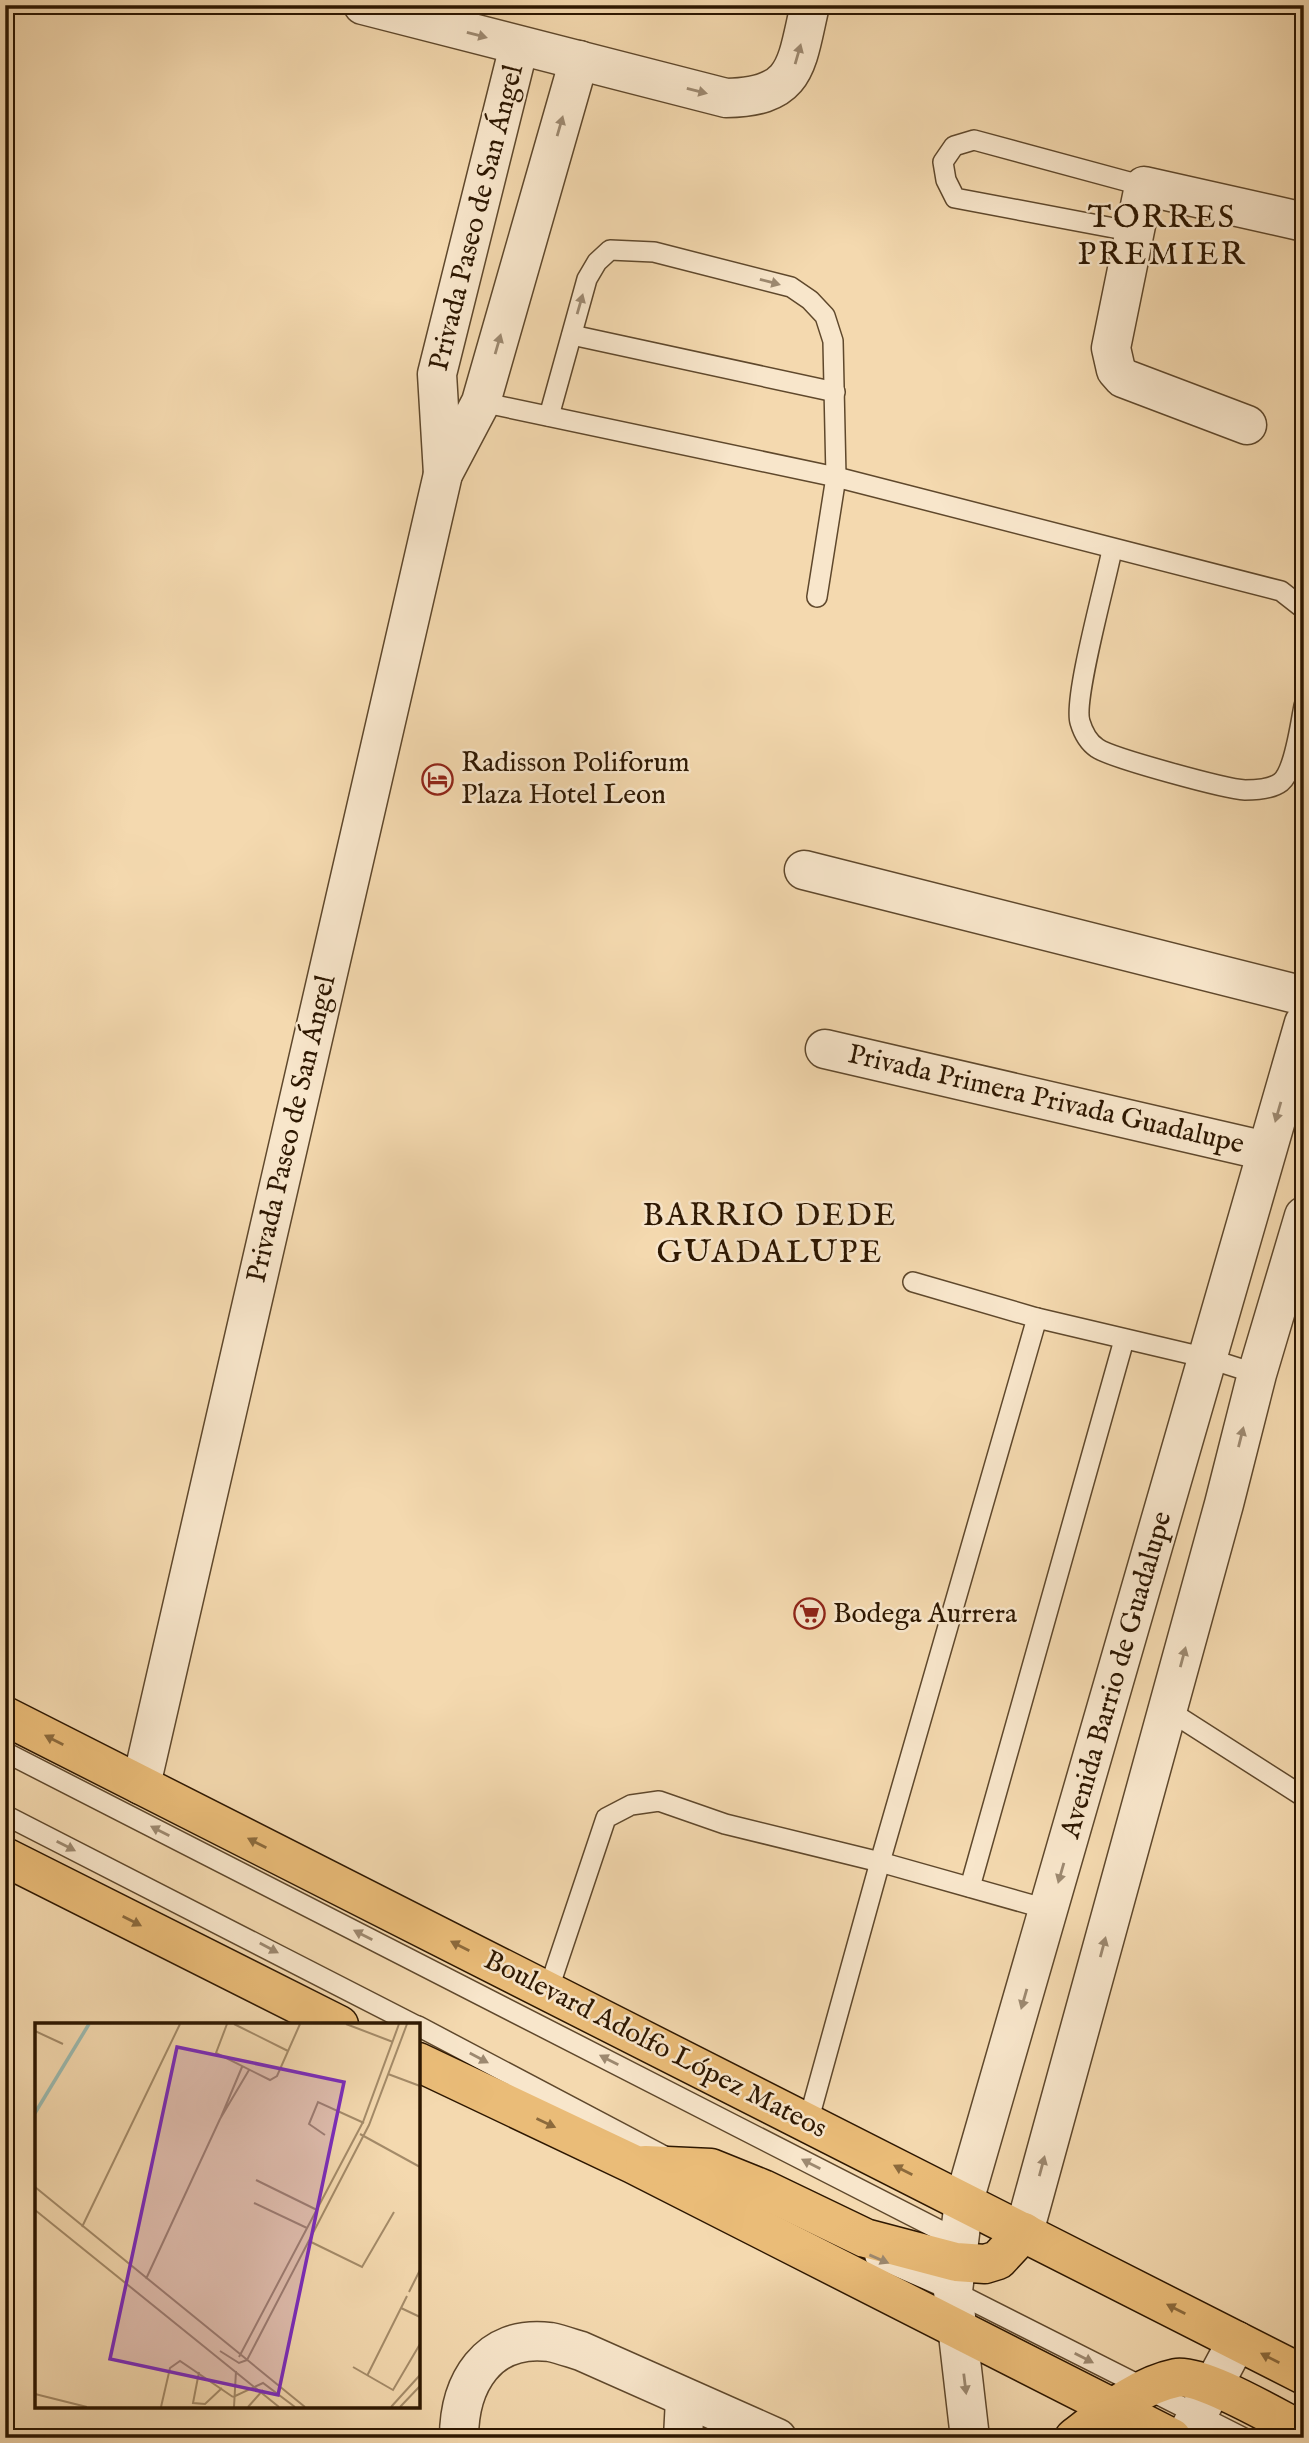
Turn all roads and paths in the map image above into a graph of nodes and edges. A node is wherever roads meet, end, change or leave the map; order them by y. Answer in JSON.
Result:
{"nodes":[{"id":1,"x":363,"y":5,"type":"edge"},
{"id":2,"x":810,"y":5,"type":"edge"},
{"id":3,"x":519,"y":46,"type":"junction"},
{"id":4,"x":579,"y":60,"type":"junction"},
{"id":5,"x":1144,"y":186,"type":"junction"},
{"id":6,"x":1304,"y":222,"type":"edge"},
{"id":7,"x":1135,"y":232,"type":"junction"},
{"id":8,"x":572,"y":335,"type":"junction"},
{"id":9,"x":835,"y":391,"type":"junction"},
{"id":10,"x":481,"y":402,"type":"junction"},
{"id":11,"x":549,"y":416,"type":"junction"},
{"id":12,"x":1247,"y":425,"type":"dead end"},
{"id":13,"x":443,"y":474,"type":"junction"},
{"id":14,"x":836,"y":477,"type":"junction"},
{"id":15,"x":1112,"y":550,"type":"junction"},
{"id":16,"x":817,"y":597,"type":"dead end"},
{"id":17,"x":1304,"y":609,"type":"edge"},
{"id":18,"x":1304,"y":706,"type":"edge"},
{"id":19,"x":804,"y":870,"type":"dead end"},
{"id":20,"x":1304,"y":996,"type":"edge"},
{"id":21,"x":1304,"y":1023,"type":"edge"},
{"id":22,"x":825,"y":1049,"type":"dead end"},
{"id":23,"x":1266,"y":1151,"type":"junction"},
{"id":24,"x":1301,"y":1235,"type":"edge"},
{"id":25,"x":913,"y":1282,"type":"dead end"},
{"id":26,"x":1037,"y":1318,"type":"junction"},
{"id":27,"x":1124,"y":1340,"type":"junction"},
{"id":28,"x":1207,"y":1358,"type":"junction"},
{"id":29,"x":1257,"y":1374,"type":"junction"},
{"id":30,"x":1168,"y":1710,"type":"junction"},
{"id":31,"x":5,"y":1716,"type":"edge"},
{"id":32,"x":5,"y":1752,"type":"edge"},
{"id":33,"x":141,"y":1785,"type":"junction"},
{"id":34,"x":1304,"y":1797,"type":"edge"},
{"id":35,"x":5,"y":1815,"type":"edge"},
{"id":36,"x":5,"y":1857,"type":"edge"},
{"id":37,"x":880,"y":1862,"type":"junction"},
{"id":38,"x":970,"y":1887,"type":"junction"},
{"id":39,"x":1050,"y":1910,"type":"junction"},
{"id":40,"x":548,"y":1991,"type":"junction"},
{"id":41,"x":335,"y":2023,"type":"edge"},
{"id":42,"x":411,"y":2023,"type":"edge"},
{"id":43,"x":420,"y":2028,"type":"edge"},
{"id":44,"x":420,"y":2063,"type":"edge"},
{"id":45,"x":808,"y":2123,"type":"junction"},
{"id":46,"x":633,"y":2164,"type":"junction"},
{"id":47,"x":682,"y":2165,"type":"junction"},
{"id":48,"x":964,"y":2201,"type":"junction"},
{"id":49,"x":1024,"y":2232,"type":"junction"},
{"id":50,"x":956,"y":2264,"type":"junction"},
{"id":51,"x":959,"y":2330,"type":"junction"},
{"id":52,"x":1237,"y":2340,"type":"junction"},
{"id":53,"x":1304,"y":2375,"type":"edge"},
{"id":54,"x":1130,"y":2398,"type":"junction"},
{"id":55,"x":684,"y":2399,"type":"junction"},
{"id":56,"x":1192,"y":2419,"type":"edge"},
{"id":57,"x":1304,"y":2432,"type":"edge"},
{"id":58,"x":459,"y":2438,"type":"edge"},
{"id":59,"x":683,"y":2438,"type":"edge"},
{"id":60,"x":777,"y":2438,"type":"edge"},
{"id":61,"x":970,"y":2438,"type":"edge"},
{"id":62,"x":1074,"y":2438,"type":"edge"},
{"id":63,"x":1244,"y":2438,"type":"edge"}],
"edges":[{"from":1,"to":3,"type":"street","one_way":true},
{"from":4,"to":2,"type":"street","one_way":true},
{"from":3,"to":4,"type":"street"},
{"from":3,"to":13,"type":"street","name":"Privada Paseo de San Ángel"},
{"from":10,"to":4,"type":"street","name":"Privada Paseo de San Ángel","one_way":true},
{"from":5,"to":6,"type":"street"},
{"from":5,"to":7,"type":"street"},
{"from":5,"to":7,"type":"lane"},
{"from":7,"to":12,"type":"street"},
{"from":8,"to":9,"type":"lane"},
{"from":8,"to":9,"type":"lane","one_way":true},
{"from":8,"to":11,"type":"lane"},
{"from":9,"to":14,"type":"lane"},
{"from":10,"to":11,"type":"lane"},
{"from":10,"to":13,"type":"street","name":"Privada Paseo de San Ángel"},
{"from":11,"to":14,"type":"lane"},
{"from":13,"to":33,"type":"street","name":"Privada Paseo de San Ángel"},
{"from":14,"to":15,"type":"lane"},
{"from":14,"to":16,"type":"lane"},
{"from":15,"to":17,"type":"lane"},
{"from":15,"to":18,"type":"lane"},
{"from":19,"to":20,"type":"street"},
{"from":21,"to":23,"type":"street","name":"Avenida Barrio de Guadalupe","one_way":true},
{"from":22,"to":23,"type":"street","name":"Privada Primera Privada Guadalupe"},
{"from":23,"to":28,"type":"street","name":"Avenida Barrio de Guadalupe"},
{"from":24,"to":29,"type":"street","name":"Avenida Barrio de Guadalupe"},
{"from":25,"to":26,"type":"lane"},
{"from":26,"to":27,"type":"lane"},
{"from":26,"to":37,"type":"lane"},
{"from":27,"to":28,"type":"lane"},
{"from":27,"to":38,"type":"lane"},
{"from":28,"to":29,"type":"lane"},
{"from":28,"to":39,"type":"street","name":"Avenida Barrio de Guadalupe","one_way":true},
{"from":30,"to":29,"type":"street","name":"Avenida Barrio de Guadalupe","one_way":true},
{"from":30,"to":34,"type":"lane"},
{"from":49,"to":30,"type":"street","name":"Avenida Barrio de Guadalupe","one_way":true},
{"from":33,"to":31,"type":"main road","name":"Boulevard Adolfo López Mateos","one_way":true},
{"from":50,"to":32,"type":"lane","one_way":true},
{"from":40,"to":33,"type":"main road","name":"Boulevard Adolfo López Mateos","one_way":true},
{"from":35,"to":42,"type":"lane","one_way":true},
{"from":36,"to":41,"type":"main road","one_way":true},
{"from":37,"to":38,"type":"lane"},
{"from":37,"to":40,"type":"lane"},
{"from":37,"to":45,"type":"lane"},
{"from":38,"to":39,"type":"lane"},
{"from":39,"to":48,"type":"street","name":"Avenida Barrio de Guadalupe","one_way":true},
{"from":40,"to":45,"type":"main road","name":"Boulevard Adolfo López Mateos"},
{"from":43,"to":47,"type":"lane","one_way":true},
{"from":44,"to":46,"type":"main road","one_way":true},
{"from":48,"to":45,"type":"main road","name":"Boulevard Adolfo López Mateos","one_way":true},
{"from":46,"to":47,"type":"main road"},
{"from":46,"to":51,"type":"main road"},
{"from":47,"to":50,"type":"main road","one_way":true},
{"from":48,"to":49,"type":"main road","name":"Boulevard Adolfo López Mateos"},
{"from":48,"to":50,"type":"street","name":"Avenida Barrio de Guadalupe"},
{"from":49,"to":50,"type":"main road"},
{"from":52,"to":49,"type":"main road","name":"Boulevard Adolfo López Mateos","one_way":true},
{"from":50,"to":51,"type":"street","name":"Avenida Barrio de Guadalupe"},
{"from":50,"to":54,"type":"lane","one_way":true},
{"from":51,"to":54,"type":"main road"},
{"from":51,"to":61,"type":"street","name":"Avenida Barrio de Guadalupe","one_way":true},
{"from":53,"to":52,"type":"main road","name":"Boulevard Adolfo López Mateos","one_way":true},
{"from":52,"to":56,"type":"street"},
{"from":54,"to":56,"type":"main road"},
{"from":54,"to":56,"type":"main road"},
{"from":54,"to":62,"type":"main road"},
{"from":55,"to":58,"type":"street"},
{"from":55,"to":59,"type":"street"},
{"from":55,"to":60,"type":"street"},
{"from":56,"to":57,"type":"main road"},
{"from":56,"to":63,"type":"lane"}]}
